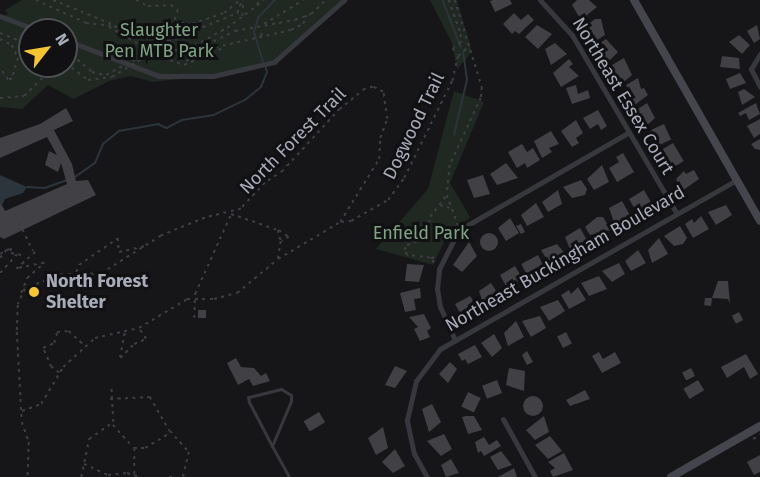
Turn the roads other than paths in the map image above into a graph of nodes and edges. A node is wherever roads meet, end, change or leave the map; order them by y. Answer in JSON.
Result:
{"nodes":[{"id":1,"x":344,"y":0,"type":"edge"},
{"id":2,"x":540,"y":0,"type":"edge"},
{"id":3,"x":634,"y":0,"type":"edge"},
{"id":4,"x":0,"y":16,"type":"edge"},
{"id":5,"x":18,"y":23,"type":"edge"},
{"id":6,"x":78,"y":44,"type":"edge"},
{"id":7,"x":760,"y":54,"type":"edge"},
{"id":8,"x":760,"y":87,"type":"edge"},
{"id":9,"x":628,"y":132,"type":"junction"},
{"id":10,"x":736,"y":180,"type":"junction"},
{"id":11,"x":676,"y":212,"type":"junction"},
{"id":12,"x":760,"y":221,"type":"edge"},
{"id":13,"x":454,"y":338,"type":"junction"},
{"id":14,"x":503,"y":419,"type":"dead end"},
{"id":15,"x":760,"y":426,"type":"edge"},
{"id":16,"x":272,"y":447,"type":"junction"},
{"id":17,"x":289,"y":477,"type":"edge"},
{"id":18,"x":427,"y":477,"type":"edge"},
{"id":19,"x":535,"y":477,"type":"edge"},
{"id":20,"x":671,"y":477,"type":"edge"}],
"edges":[{"from":1,"to":6,"type":"street"},
{"from":2,"to":9,"type":"street","name":"Northeast Essex Court"},
{"from":3,"to":10,"type":"street"},
{"from":4,"to":5,"type":"street"},
{"from":7,"to":8,"type":"street"},
{"from":9,"to":11,"type":"street","name":"Northeast Essex Court"},
{"from":9,"to":13,"type":"street"},
{"from":10,"to":11,"type":"street","name":"Northeast Buckingham Boulevard"},
{"from":10,"to":12,"type":"street"},
{"from":11,"to":13,"type":"street","name":"Northeast Buckingham Boulevard"},
{"from":13,"to":18,"type":"street","name":"Northeast Buckingham Boulevard"},
{"from":14,"to":19,"type":"street"},
{"from":15,"to":20,"type":"street"},
{"from":16,"to":16,"type":"lane"},
{"from":16,"to":17,"type":"lane"}]}
